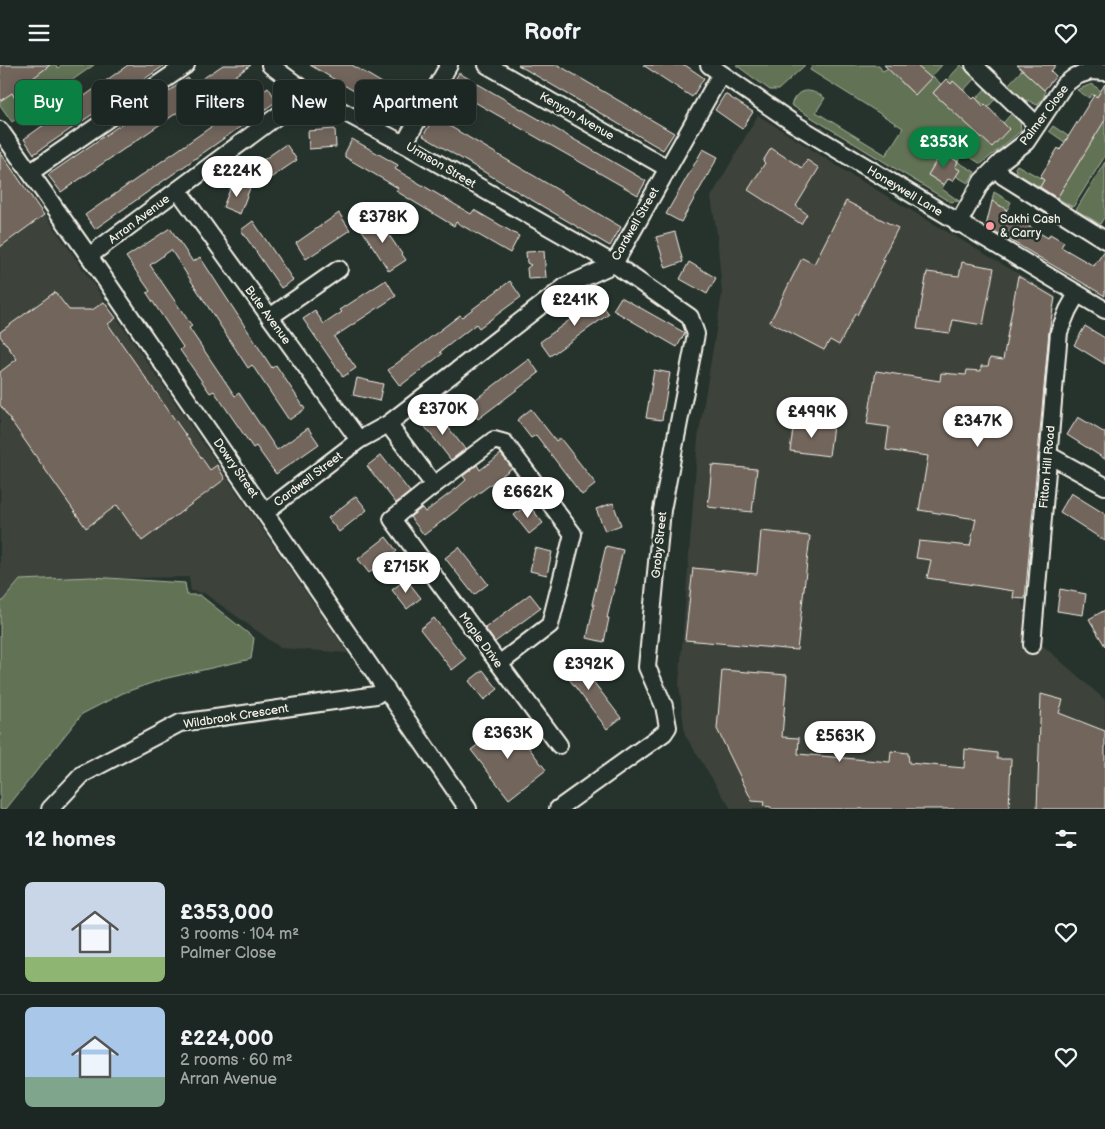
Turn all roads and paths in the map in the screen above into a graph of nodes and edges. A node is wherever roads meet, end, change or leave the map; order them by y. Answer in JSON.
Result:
{"nodes":[{"id":1,"x":186,"y":65,"type":"edge"},
{"id":2,"x":270,"y":65,"type":"edge"},
{"id":3,"x":449,"y":65,"type":"edge"},
{"id":4,"x":487,"y":65,"type":"edge"},
{"id":5,"x":974,"y":65,"type":"edge"},
{"id":6,"x":715,"y":69,"type":"edge"},
{"id":7,"x":1095,"y":70,"type":"edge"},
{"id":8,"x":290,"y":80,"type":"edge"},
{"id":9,"x":345,"y":113,"type":"edge"},
{"id":10,"x":273,"y":119,"type":"edge"},
{"id":11,"x":1037,"y":125,"type":"junction"},
{"id":12,"x":0,"y":130,"type":"edge"},
{"id":13,"x":404,"y":144,"type":"junction"},
{"id":14,"x":667,"y":167,"type":"junction"},
{"id":15,"x":996,"y":168,"type":"junction"},
{"id":16,"x":31,"y":173,"type":"junction"},
{"id":17,"x":178,"y":190,"type":"junction"},
{"id":18,"x":958,"y":224,"type":"junction"},
{"id":19,"x":1105,"y":240,"type":"edge"},
{"id":20,"x":89,"y":256,"type":"junction"},
{"id":21,"x":614,"y":264,"type":"junction"},
{"id":22,"x":339,"y":269,"type":"dead end"},
{"id":23,"x":1077,"y":294,"type":"junction"},
{"id":24,"x":1105,"y":310,"type":"edge"},
{"id":25,"x":270,"y":317,"type":"junction"},
{"id":26,"x":388,"y":424,"type":"junction"},
{"id":27,"x":359,"y":440,"type":"junction"},
{"id":28,"x":1048,"y":458,"type":"junction"},
{"id":29,"x":434,"y":485,"type":"junction"},
{"id":30,"x":1105,"y":486,"type":"edge"},
{"id":31,"x":265,"y":512,"type":"junction"},
{"id":32,"x":1032,"y":645,"type":"dead end"},
{"id":33,"x":499,"y":664,"type":"junction"},
{"id":34,"x":386,"y":688,"type":"junction"},
{"id":35,"x":559,"y":745,"type":"dead end"},
{"id":36,"x":50,"y":809,"type":"edge"},
{"id":37,"x":468,"y":809,"type":"edge"},
{"id":38,"x":558,"y":809,"type":"edge"}],
"edges":[{"from":1,"to":16,"type":"street"},
{"from":2,"to":8,"type":"street","name":"Urmson Street"},
{"from":3,"to":13,"type":"street"},
{"from":4,"to":14,"type":"street","name":"Kenyon Avenue"},
{"from":5,"to":11,"type":"street"},
{"from":6,"to":14,"type":"street","name":"Cardwell Street"},
{"from":6,"to":18,"type":"street","name":"Honeywell Lane"},
{"from":7,"to":11,"type":"street","name":"Palmer Close"},
{"from":9,"to":13,"type":"street","name":"Urmson Street"},
{"from":10,"to":17,"type":"street","name":"Arran Avenue"},
{"from":11,"to":15,"type":"street","name":"Palmer Close"},
{"from":12,"to":16,"type":"street","name":"Dowry Street"},
{"from":13,"to":21,"type":"street","name":"Urmson Street"},
{"from":14,"to":21,"type":"street","name":"Cardwell Street"},
{"from":15,"to":18,"type":"street","name":"Palmer Close"},
{"from":15,"to":19,"type":"street"},
{"from":16,"to":20,"type":"street","name":"Dowry Street"},
{"from":17,"to":20,"type":"street","name":"Arran Avenue"},
{"from":17,"to":25,"type":"street","name":"Bute Avenue"},
{"from":18,"to":23,"type":"street","name":"Honeywell Lane"},
{"from":20,"to":31,"type":"street","name":"Dowry Street"},
{"from":21,"to":26,"type":"street","name":"Cardwell Street"},
{"from":21,"to":38,"type":"street","name":"Groby Street"},
{"from":22,"to":25,"type":"street"},
{"from":23,"to":24,"type":"street","name":"Honeywell Lane"},
{"from":23,"to":28,"type":"street","name":"Fitton Hill Road"},
{"from":25,"to":27,"type":"street","name":"Bute Avenue"},
{"from":26,"to":27,"type":"street","name":"Cardwell Street"},
{"from":26,"to":29,"type":"street"},
{"from":27,"to":31,"type":"street","name":"Cardwell Street"},
{"from":28,"to":30,"type":"street"},
{"from":28,"to":32,"type":"street","name":"Fitton Hill Road"},
{"from":29,"to":33,"type":"street","name":"Maple Drive"},
{"from":29,"to":33,"type":"street"},
{"from":31,"to":34,"type":"street","name":"Dowry Street"},
{"from":33,"to":35,"type":"street","name":"Maple Drive"},
{"from":34,"to":36,"type":"street","name":"Wildbrook Crescent"},
{"from":34,"to":37,"type":"street","name":"Dowry Street"}]}
